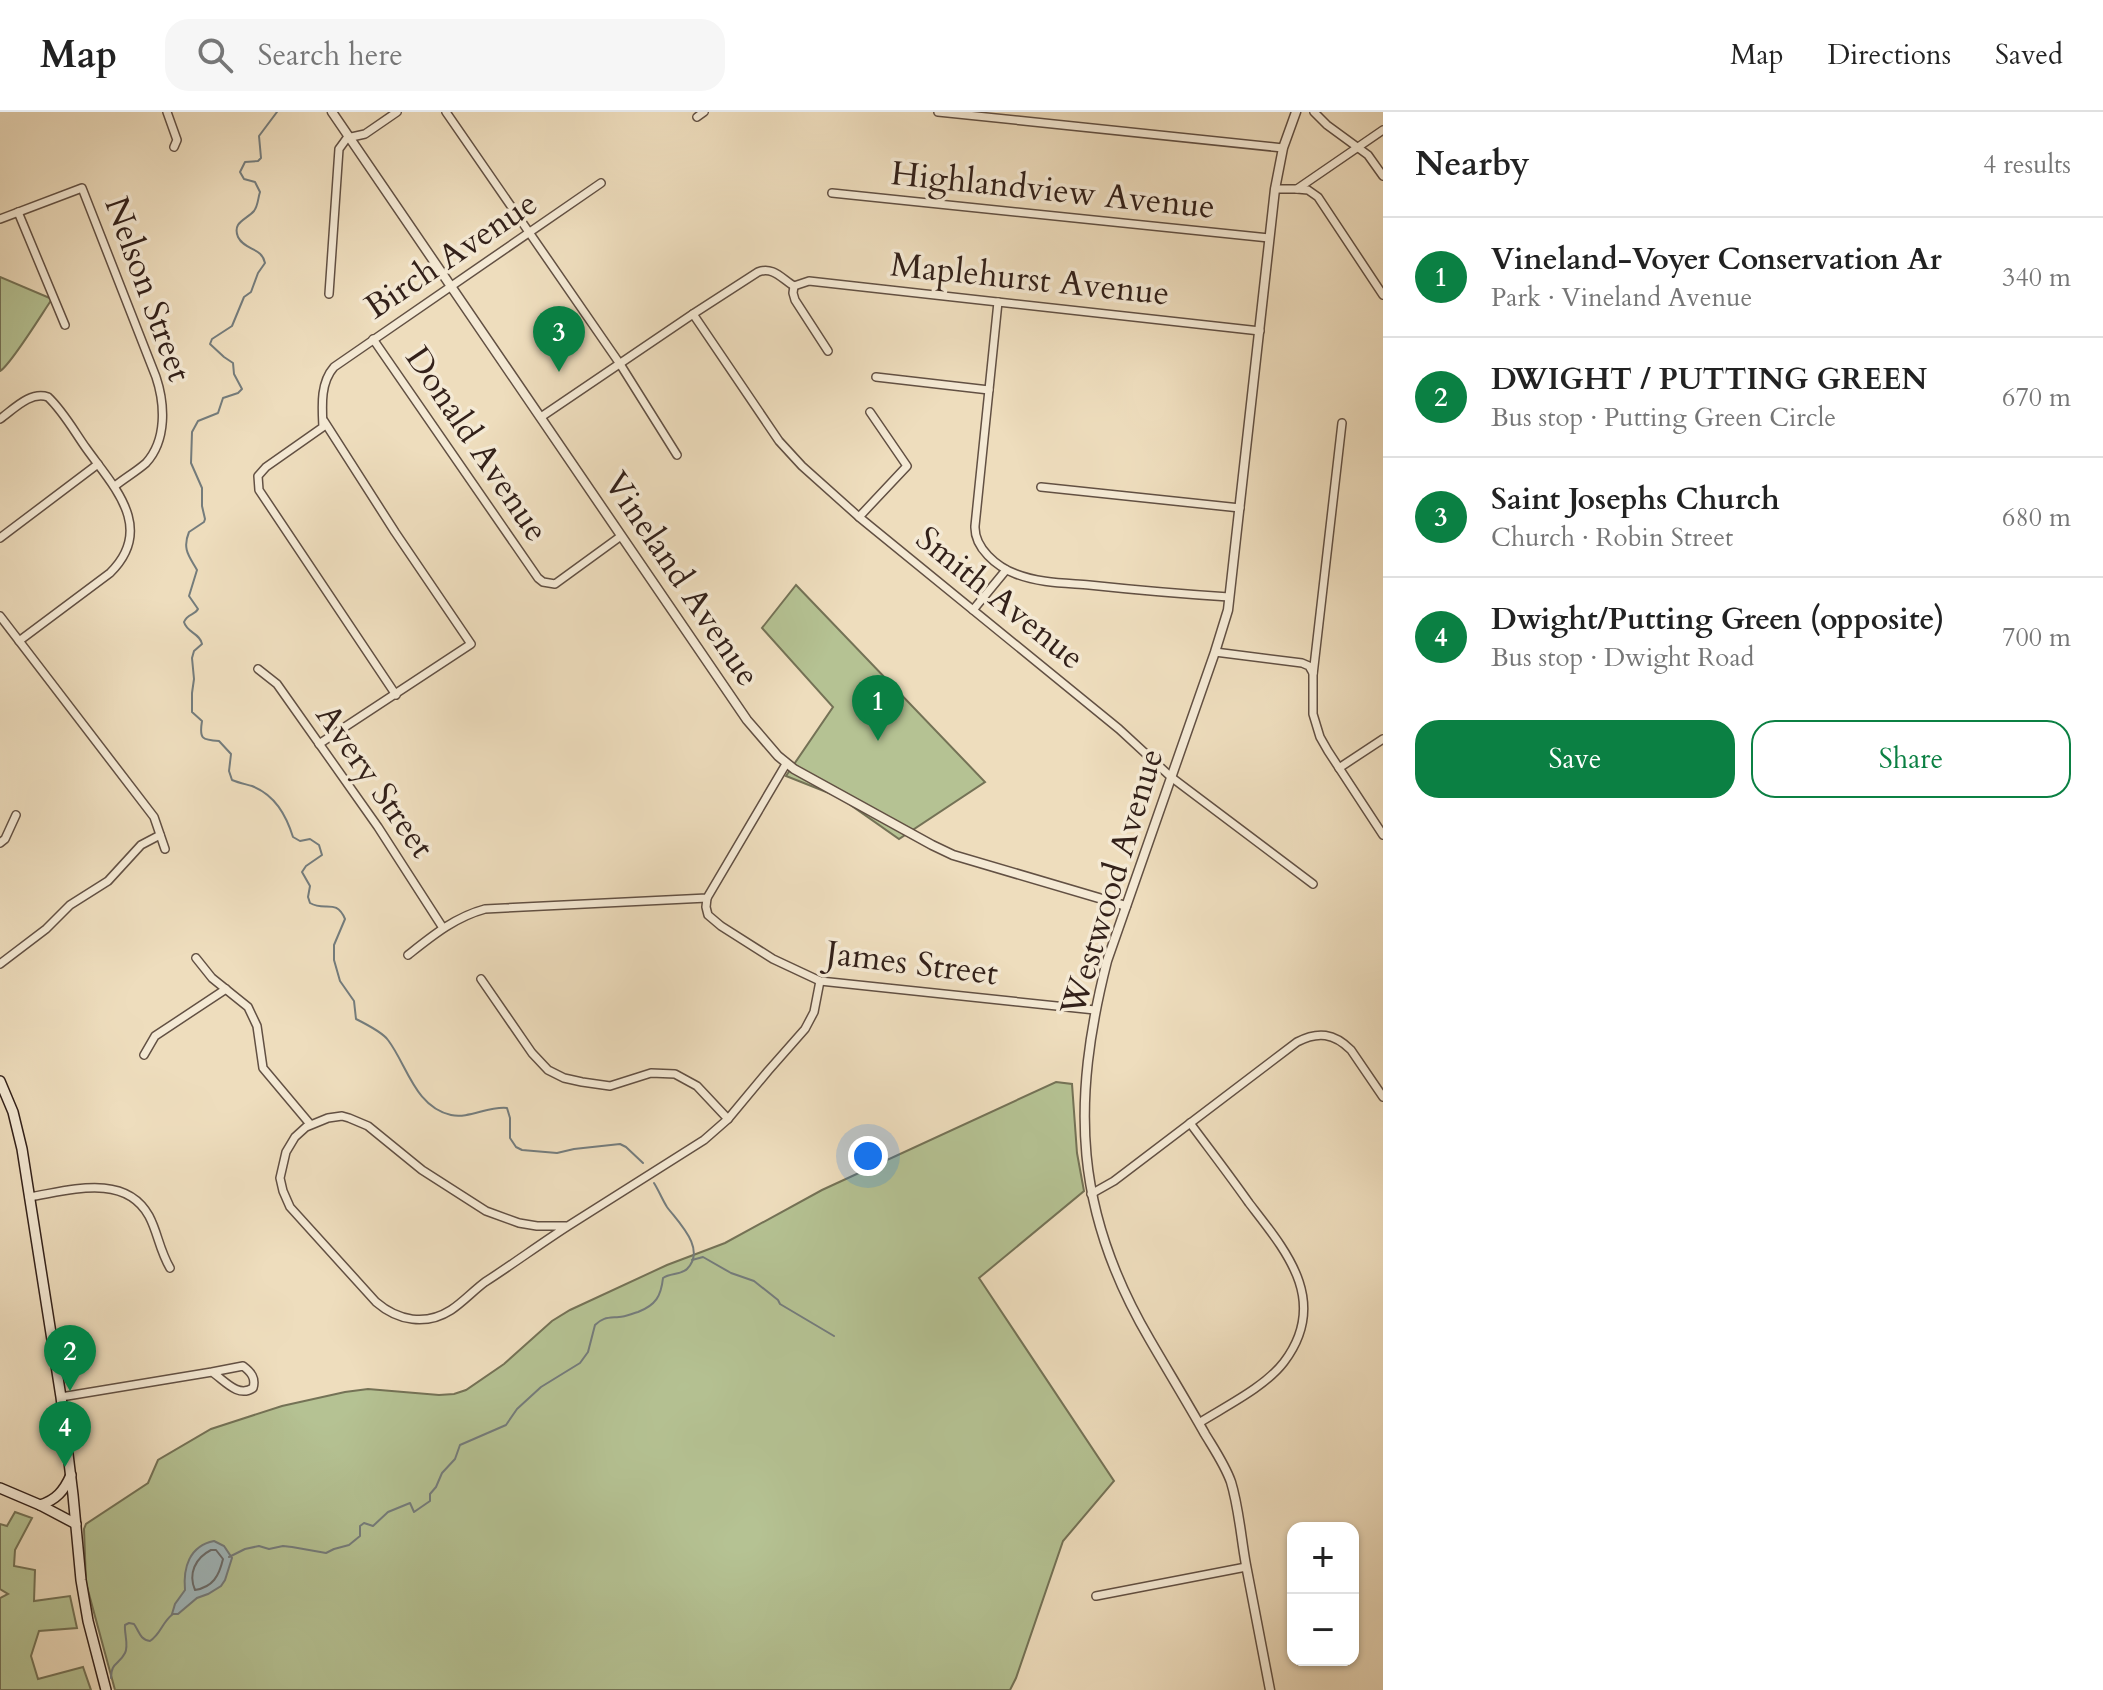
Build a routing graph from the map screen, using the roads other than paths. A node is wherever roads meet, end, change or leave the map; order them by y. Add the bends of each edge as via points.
1 (167, 112) edge
2 (332, 112) edge
3 (397, 112) edge
4 (446, 112) edge
5 (938, 112) edge
6 (1296, 112) edge
7 (1314, 112) edge
8 (1017, 116) edge
9 (1383, 130) edge
10 (351, 136) junction
11 (174, 147) dead end
12 (1283, 148) junction
13 (1358, 149) junction
14 (1383, 176) edge
15 (601, 183) dead end
16 (1275, 189) junction
17 (1297, 189) junction
18 (832, 193) dead end
19 (18, 212) junction
20 (0, 219) edge
21 (529, 233) junction
22 (1269, 238) junction
23 (451, 285) junction
24 (794, 286) junction
25 (329, 294) dead end
26 (1383, 295) edge
27 (998, 302) junction
28 (693, 314) junction
29 (65, 325) dead end
30 (1260, 331) junction
31 (373, 339) junction
32 (828, 351) dead end
33 (620, 364) junction
34 (876, 377) dead end
35 (989, 390) junction
36 (870, 412) dead end
37 (541, 417) junction
38 (0, 419) edge
39 (323, 419) junction
40 (1342, 423) dead end
41 (677, 455) dead end
42 (98, 464) junction
43 (115, 486) junction
44 (1041, 487) dead end
45 (1240, 508) junction
46 (859, 517) junction
47 (621, 536) junction
48 (0, 538) edge
49 (1006, 570) junction
50 (1229, 597) junction
51 (973, 610) junction
52 (0, 616) edge
53 (19, 641) junction
54 (1215, 652) junction
55 (258, 669) dead end
56 (1313, 675) junction
57 (396, 695) junction
58 (1383, 739) edge
59 (319, 744) junction
60 (786, 764) junction
61 (1339, 768) junction
62 (1171, 777) junction
63 (16, 815) dead end
64 (160, 835) junction
65 (1383, 835) edge
66 (0, 843) edge
67 (165, 849) dead end
68 (1313, 884) dead end
69 (707, 898) junction
70 (1126, 906) junction
71 (443, 928) junction
72 (408, 955) dead end
73 (196, 958) dead end
74 (0, 964) edge
75 (481, 979) dead end
76 (820, 981) junction
77 (226, 989) junction
78 (1095, 1010) junction
79 (144, 1055) dead end
80 (0, 1081) edge
81 (1383, 1097) edge
82 (728, 1119) junction
83 (1190, 1123) junction
84 (310, 1124) junction
85 (1091, 1194) junction
86 (29, 1197) junction
87 (568, 1226) junction
88 (170, 1268) dead end
89 (212, 1372) junction
90 (61, 1397) junction
91 (1199, 1423) junction
92 (71, 1475) junction
93 (0, 1488) edge
94 (40, 1505) junction
95 (76, 1524) junction
96 (1246, 1567) junction
97 (1096, 1596) dead end
98 (106, 1690) edge
99 (1270, 1690) edge

1 - 11 street via 177,140
2 - 10 street, Vineland Avenue
3 - 10 street via 365,134
4 - 21 street
5 - 8 street
6 - 12 street, Westwood Avenue
7 - 13 street
8 - 12 street
9 - 13 street
10 - 23 street, Vineland Avenue
10 - 25 street via 337,158
12 - 16 street, Westwood Avenue
13 - 14 street
13 - 17 street
15 - 21 street, Birch Avenue
16 - 17 street
16 - 22 street, Westwood Avenue
17 - 26 street via 1318,197
18 - 22 street, Highlandview Avenue
19 - 20 street
19 - 29 street
19 - 43 street, Nelson Street via 82,188 156,377 162,419 155,447 145,463
21 - 23 street, Birch Avenue
21 - 33 street
22 - 30 street, Westwood Avenue
23 - 31 street, Birch Avenue
23 - 37 street, Vineland Avenue
24 - 27 street, Maplehurst Avenue via 809,281
24 - 28 street via 765,270
24 - 32 street via 795,300
27 - 30 street, Maplehurst Avenue
27 - 35 street
28 - 33 street
28 - 46 street, Smith Avenue via 779,441
30 - 45 street, Westwood Avenue
31 - 39 street, Birch Avenue via 331,370
31 - 47 street, Donald Avenue via 543,582 560,581
33 - 37 street
33 - 41 street
34 - 35 street
35 - 49 street via 974,532 981,547
36 - 46 street via 907,466
37 - 47 street, Vineland Avenue
38 - 42 street via 27,399 45,396
39 - 57 street via 320,431 266,467 257,478 259,490
39 - 57 street via 471,644
40 - 56 street
42 - 43 street
42 - 48 street
43 - 53 street via 128,517 123,559
44 - 45 street
45 - 50 street, Westwood Avenue
46 - 51 street, Smith Avenue
47 - 60 street, Vineland Avenue via 747,720
49 - 50 street via 1045,581
49 - 51 street
50 - 54 street, Westwood Avenue
51 - 62 street, Smith Avenue
52 - 53 street
53 - 64 street via 154,817
54 - 56 street via 1302,663
54 - 62 street, Westwood Avenue
55 - 59 street, Avery Street via 277,684
56 - 61 street via 1317,728
57 - 59 street
58 - 61 street
59 - 71 street, Avery Street
60 - 69 street
60 - 70 street, Vineland Avenue via 953,855
61 - 65 street
62 - 68 street, Smith Avenue
62 - 70 street, Westwood Avenue
63 - 66 street
64 - 67 street
64 - 74 street via 141,845 108,881 70,905
69 - 71 street via 500,907 476,911
69 - 76 street, James Street via 708,915 721,926
70 - 78 street, Westwood Avenue
71 - 72 street
73 - 77 street
75 - 82 street via 543,1066 559,1076 610,1086 651,1073 675,1074 697,1086
76 - 78 street, James Street
76 - 82 street via 805,1029
77 - 79 street via 155,1036
77 - 84 street via 254,1018 265,1073
78 - 85 street, Westwood Avenue via 1084,1097
80 - 86 main road via 17,1127
81 - 83 street via 1345,1044 1318,1034 1297,1042
82 - 87 street via 704,1140
83 - 85 street
83 - 91 street via 1287,1252 1304,1308 1298,1339 1284,1363
84 - 87 street via 337,1116 361,1122 486,1211 519,1223
84 - 87 street via 286,1152 280,1178 285,1197 366,1292 395,1316 418,1320 447,1312
85 - 91 street, Westwood Avenue via 1117,1278
86 - 88 street via 100,1187 124,1192 148,1214
86 - 90 main road
89 - 89 street via 240,1392 253,1388 252,1374 243,1366
89 - 90 street
90 - 92 main road
91 - 96 street, Westwood Avenue via 1231,1482
92 - 94 main road via 57,1498
92 - 95 main road
93 - 94 main road
94 - 95 main road
95 - 98 main road via 86,1614
96 - 97 street
96 - 99 street, Westwood Avenue

